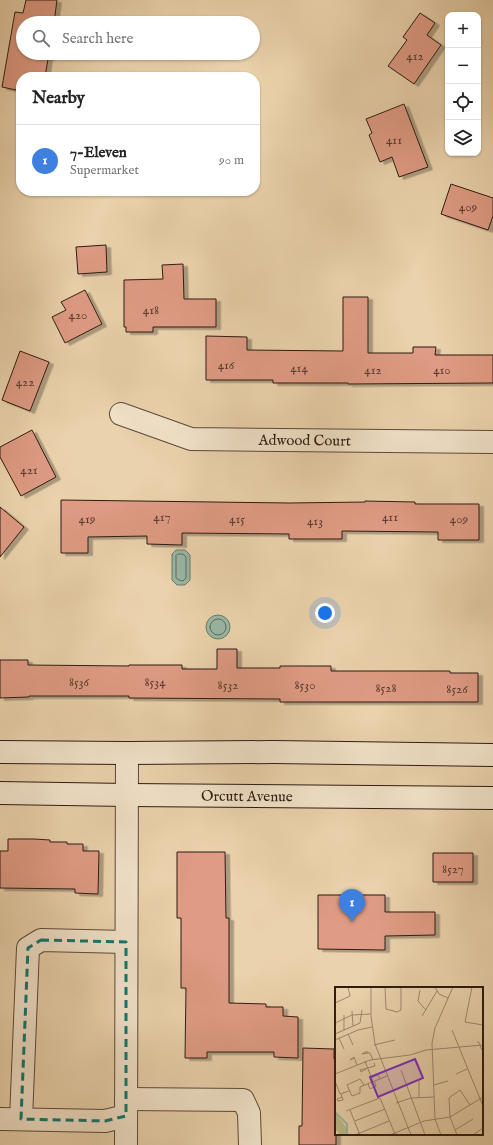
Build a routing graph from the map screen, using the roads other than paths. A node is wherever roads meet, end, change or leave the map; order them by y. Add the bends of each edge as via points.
1 (121, 414) dead end
2 (493, 442) edge
3 (0, 752) edge
4 (128, 753) junction
5 (493, 755) edge
6 (0, 793) edge
7 (127, 795) junction
8 (493, 798) edge
9 (126, 942) junction
10 (126, 1107) junction
11 (10, 1119) edge
12 (126, 1145) edge
13 (250, 1145) edge

1 - 2 street, Adwood Court via 191,439
3 - 4 street
4 - 5 street
4 - 7 street
6 - 7 street, Orcutt Avenue
7 - 8 street, Orcutt Avenue
7 - 9 street
9 - 10 street
9 - 11 street via 41,940 28,948
10 - 11 street via 105,1121
10 - 12 street
10 - 13 street via 243,1100 249,1113

